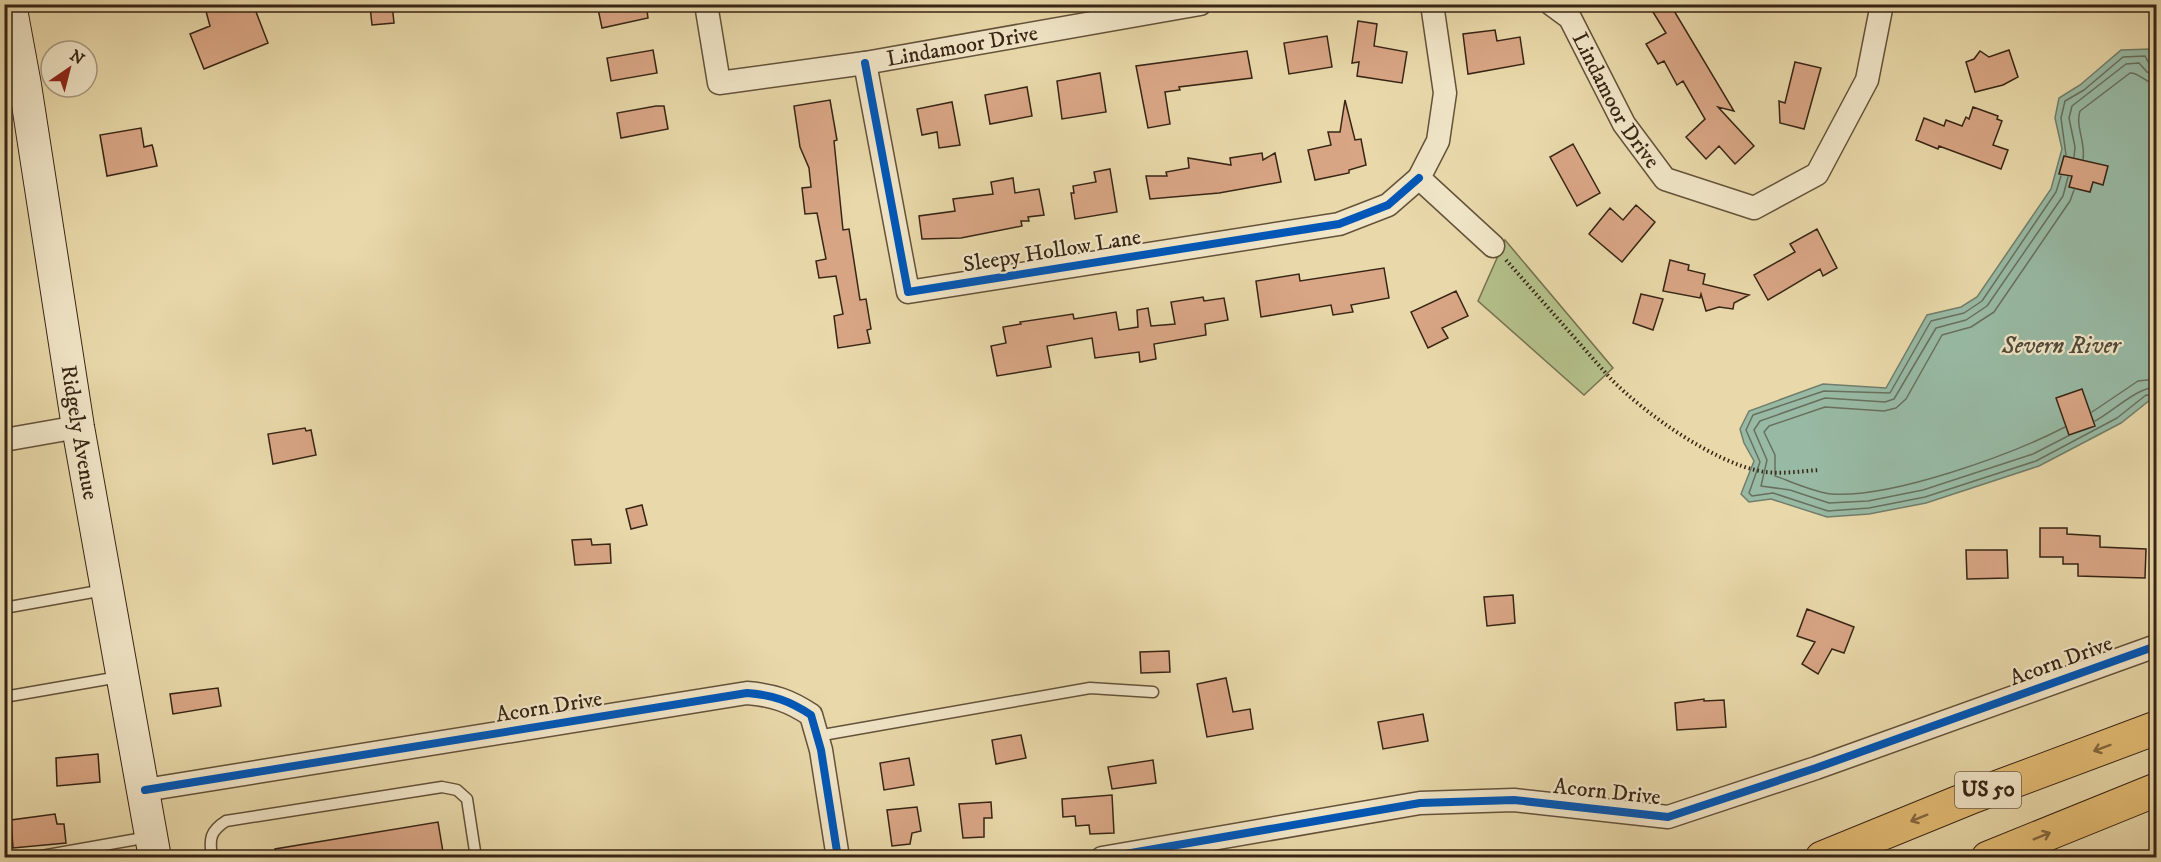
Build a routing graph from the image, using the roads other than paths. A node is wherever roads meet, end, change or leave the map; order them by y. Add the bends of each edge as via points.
1 (10, 4) edge
2 (706, 4) edge
3 (1200, 4) edge
4 (1432, 4) edge
5 (1551, 4) edge
6 (1882, 4) edge
7 (865, 63) junction
8 (1419, 178) junction
9 (1493, 246) road end
10 (78, 427) junction
11 (4, 440) edge
12 (108, 589) junction
13 (4, 608) edge
14 (2157, 645) edge
15 (124, 676) junction
16 (1154, 692) dead end
17 (4, 697) edge
18 (2157, 728) edge
19 (817, 736) junction
20 (145, 790) junction
21 (2157, 790) edge
22 (154, 847) edge
23 (36, 857) edge
24 (212, 858) edge
25 (476, 858) edge
26 (838, 858) edge
27 (1102, 858) edge
28 (1822, 858) edge
29 (1988, 858) edge

1 - 10 main road, Ridgely Avenue
2 - 7 street, Lindamoor Drive via 719,83
3 - 7 street, Lindamoor Drive
4 - 8 street via 1445,93 1438,141
5 - 6 street, Lindamoor Drive via 1570,18 1624,124 1665,179 1754,208 1817,174 1867,80
7 - 8 street, Sleepy Hollow Lane via 909,292 1339,224 1388,205
8 - 9 street
10 - 11 street
10 - 12 main road, Ridgely Avenue
12 - 13 lane
12 - 15 main road, Ridgely Avenue
14 - 27 street, Acorn Drive via 1668,817 1514,800 1420,803
15 - 17 lane
15 - 20 main road, Ridgely Avenue
16 - 19 lane via 1090,688
18 -> 28 highway, US 50
19 - 20 street, Acorn Drive via 811,715 791,702 769,694 747,693
19 - 26 street, Acorn Drive
20 - 22 main road, Ridgely Avenue
29 -> 21 highway, US 50
22 - 23 lane
24 - 25 lane via 210,841 214,829 226,821 442,787 457,790 467,799

